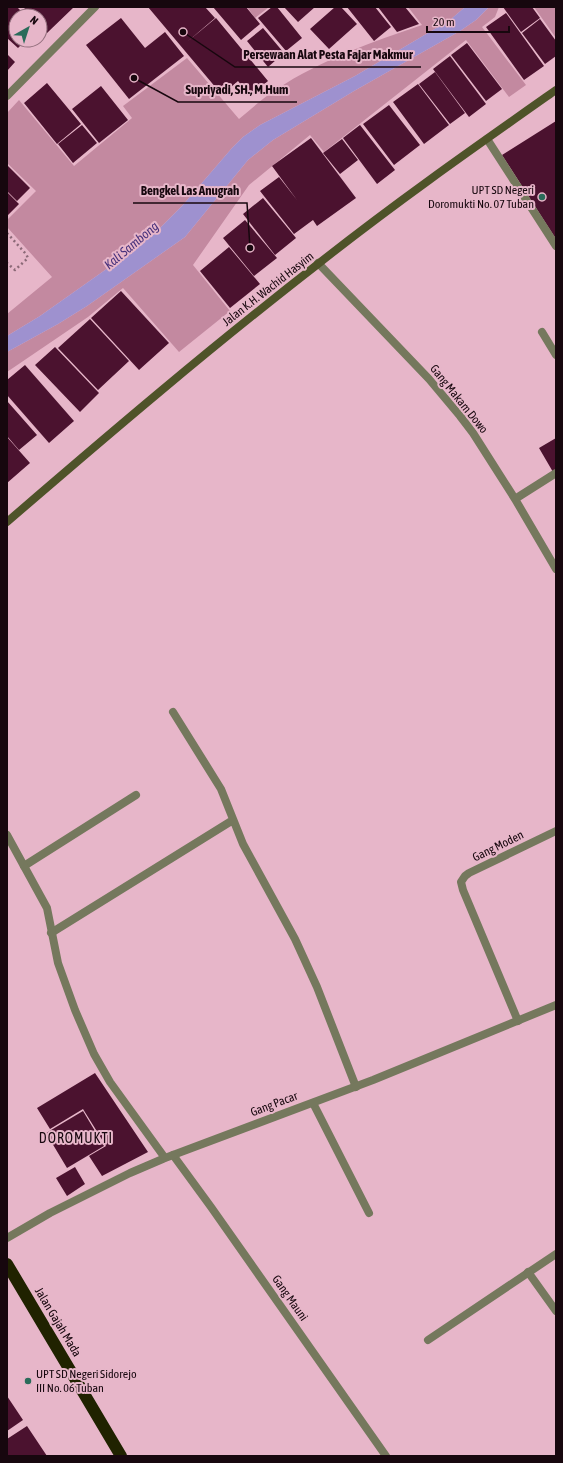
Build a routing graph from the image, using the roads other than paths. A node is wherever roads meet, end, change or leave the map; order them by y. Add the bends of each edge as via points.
1 (95, 7) edge
2 (556, 90) edge
3 (7, 96) edge
4 (487, 139) junction
5 (556, 246) edge
6 (318, 263) junction
7 (542, 332) dead end
8 (556, 355) edge
9 (556, 473) edge
10 (515, 499) junction
11 (7, 522) edge
12 (556, 569) edge
13 (173, 712) dead end
14 (136, 795) dead end
15 (233, 820) junction
16 (556, 831) edge
17 (7, 835) edge
18 (24, 866) junction
19 (51, 933) junction
20 (556, 1005) edge
21 (518, 1021) junction
22 (356, 1087) junction
23 (313, 1103) junction
24 (169, 1157) junction
25 (369, 1213) dead end
26 (7, 1238) edge
27 (556, 1254) edge
28 (7, 1264) edge
29 (528, 1272) junction
30 (556, 1311) edge
31 (428, 1340) dead end
32 (121, 1456) edge
33 (386, 1456) edge

1 - 3 street
2 - 4 street, Jalan K.H. Wachid Hasyim
4 - 5 street
4 - 6 street, Jalan K.H. Wachid Hasyim
6 - 10 street, Gang Makam Dowo via 448,401 473,433
6 - 11 street, Jalan K.H. Wachid Hasyim via 190,366
7 - 8 street
9 - 10 street
10 - 12 street, Gang Makam Dowo
13 - 15 street via 221,789
14 - 18 street
15 - 19 street
15 - 22 street via 243,844 307,964
16 - 21 street, Gang Moden via 465,876 461,882
17 - 18 street, Gang Mauni
18 - 19 street, Gang Mauni via 47,908
19 - 24 street, Gang Mauni via 65,984 94,1054 110,1082
20 - 21 street, Gang Pacar
21 - 22 street, Gang Pacar
22 - 23 street, Gang Pacar
23 - 24 street, Gang Pacar
23 - 25 street
24 - 26 street, Gang Pacar via 104,1185
24 - 33 street, Gang Mauni via 211,1207
27 - 29 street
28 - 32 highway, Jalan Gajah Mada
29 - 30 street
29 - 31 street

